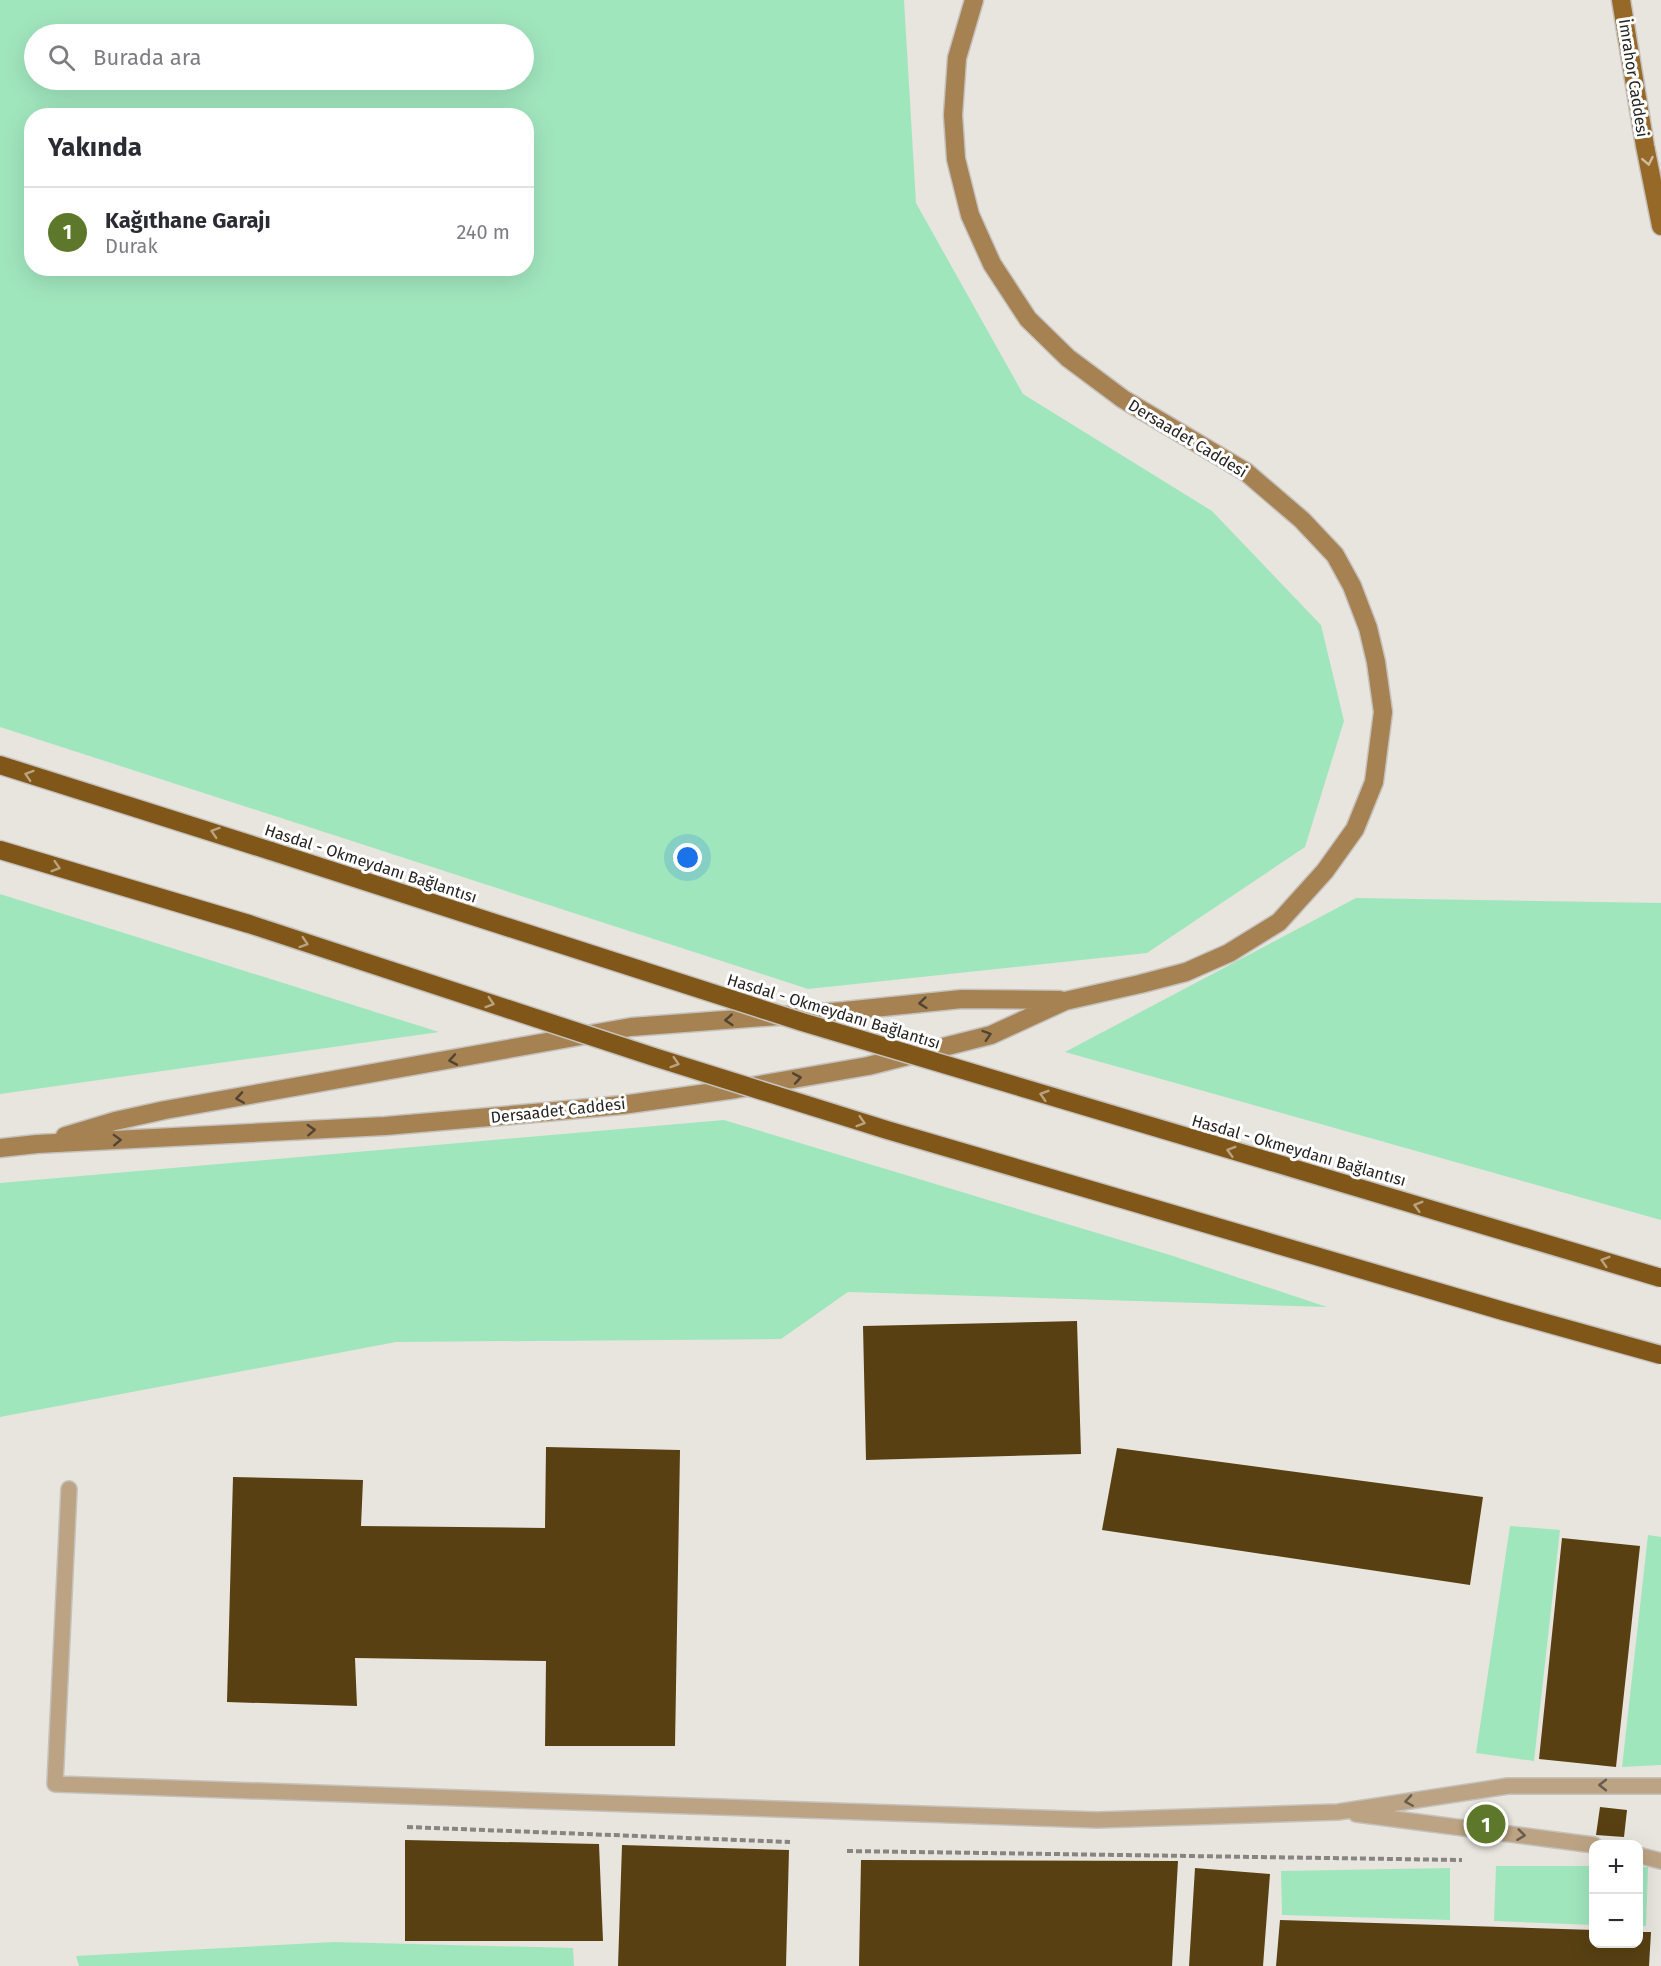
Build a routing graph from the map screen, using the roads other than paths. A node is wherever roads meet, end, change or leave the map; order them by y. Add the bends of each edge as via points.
1 (974, 0) edge
2 (1621, 0) edge
3 (1661, 226) edge
4 (0, 765) edge
5 (0, 850) edge
6 (1065, 1000) junction
7 (37, 1144) junction
8 (0, 1148) edge
9 (1661, 1278) edge
10 (1661, 1355) edge
11 (69, 1489) dead end
12 (1661, 1786) edge
13 (1338, 1812) junction
14 (1589, 1844) edge
15 (1643, 1856) edge
16 (1661, 1861) edge

1 - 6 main road, Dersaadet Caddesi via 957,57 955,148 970,215 992,264 1028,319 1068,358 1123,399 1246,472 1302,520 1335,555 1368,628 1383,712 1374,782 1355,829 1325,871 1279,922 1229,953 1186,972
2 -> 3 main road, İmrahor Caddesi
9 -> 4 highway, Hasdal - Okmeydanı Bağlantısı, bridge via 814,1026
5 -> 10 highway, bridge via 249,924 887,1130
6 -> 7 main road, Dersaadet Caddesi via 962,999 631,1028 165,1110
7 -> 6 main road, Dersaadet Caddesi via 385,1126 736,1089 868,1066 991,1035
7 - 8 main road, Dersaadet Caddesi
11 - 13 lane via 55,1784 1098,1820
12 -> 13 lane via 1508,1786
13 -> 14 lane
15 - 16 lane

